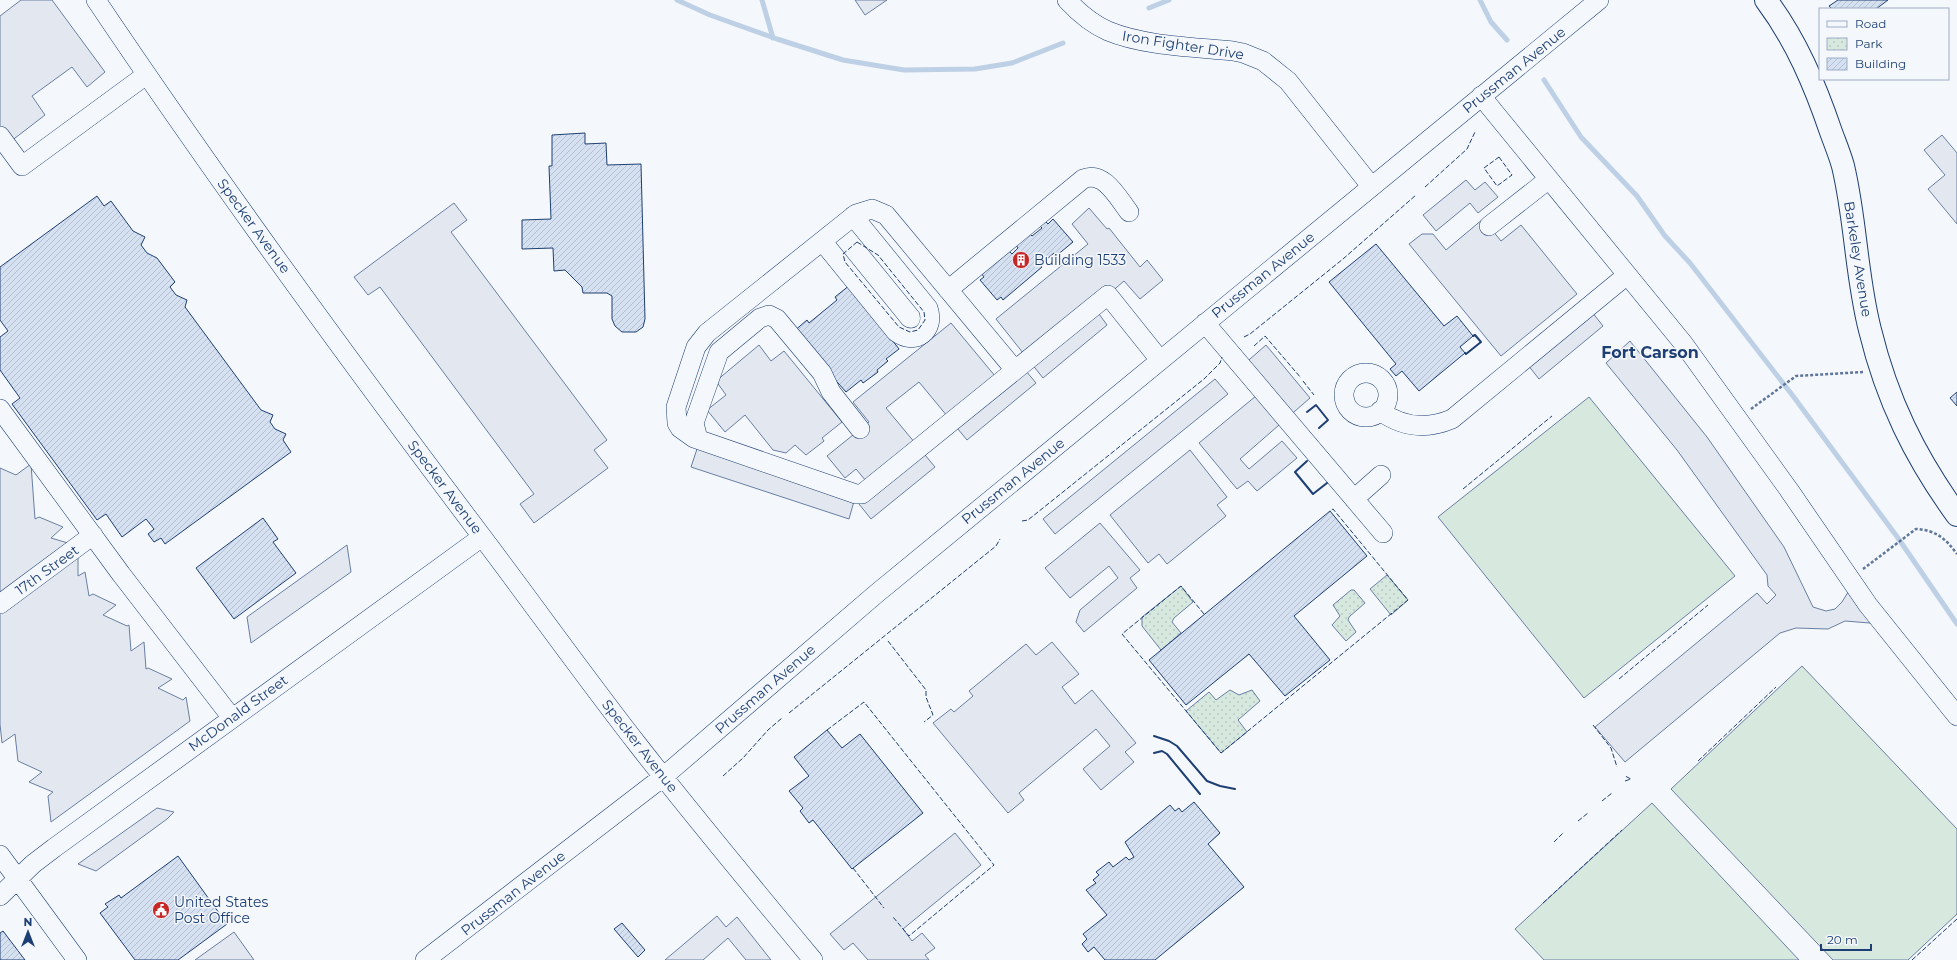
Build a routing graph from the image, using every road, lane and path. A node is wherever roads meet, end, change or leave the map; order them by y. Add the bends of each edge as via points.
1 (96, 0) edge
2 (1067, 0) edge
3 (1599, 0) edge
4 (1766, 0) edge
5 (146, 75) junction
6 (1481, 96) junction
7 (0, 136) edge
8 (1549, 179) junction
9 (1371, 186) junction
10 (1129, 212) dead end
11 (853, 216) junction
12 (1489, 226) dead end
13 (822, 241) junction
14 (1627, 275) junction
15 (948, 290) junction
16 (1205, 323) junction
17 (1160, 360) junction
18 (1015, 370) junction
19 (1882, 371) junction
20 (0, 408) edge
21 (1380, 411) dead end
22 (1738, 419) junction
23 (860, 429) dead end
24 (698, 439) junction
25 (1381, 475) dead end
26 (1354, 499) junction
27 (1957, 514) edge
28 (1384, 534) dead end
29 (93, 536) junction
30 (482, 537) junction
31 (1957, 554) edge
32 (1850, 579) junction
33 (0, 604) edge
34 (1957, 716) edge
35 (232, 718) junction
36 (663, 777) junction
37 (0, 855) edge
38 (18, 880) junction
39 (0, 896) edge
40 (77, 960) edge
41 (425, 960) edge
42 (813, 960) edge

1 - 5 street, Specker Avenue
2 - 9 street, Iron Fighter Drive via 1097,26 1122,36 1232,51 1263,61 1279,72 1296,90
3 - 6 street, Prussman Avenue
4 - 19 main road, Barkeley Avenue via 1798,49 1823,106 1843,166 1869,329
5 - 7 street via 22,166
5 - 30 street, Specker Avenue via 322,321
6 - 8 street
6 - 9 street, Prussman Avenue
8 - 12 street
8 - 14 street
9 - 16 street, Prussman Avenue
10 - 15 street via 1106,184 1097,178 1087,177
11 - 13 street
11 - 13 street via 928,308 929,324 921,335 911,339 896,332
11 - 15 street via 872,209 886,216
13 - 24 street via 707,333 698,344 678,400 676,414 680,428
14 - 21 street via 1452,419 1432,426 1412,426
14 - 22 street via 1683,343
15 - 18 street
16 - 17 street, Prussman Avenue
16 - 26 street
17 - 18 street via 1108,295
17 - 36 street, Prussman Avenue via 876,594
18 - 24 street via 862,494
19 - 22 path via 1796,376
19 - 27 main road, Barkeley Avenue via 1904,430 1938,489
20 - 29 street
22 - 32 street
23 - 24 street via 830,392 822,373 776,319 769,315 760,318 719,352 694,422
25 - 26 street
26 - 28 street
29 - 33 street, 17th Street
29 - 35 street
30 - 35 street, McDonald Street
30 - 36 street, Specker Avenue
31 - 32 path via 1946,540 1925,530 1916,529
32 - 34 street
35 - 38 street, McDonald Street via 33,864
36 - 41 street, Prussman Avenue
36 - 42 street, Specker Avenue
37 - 38 street
38 - 39 street, McDonald Street
38 - 40 street

